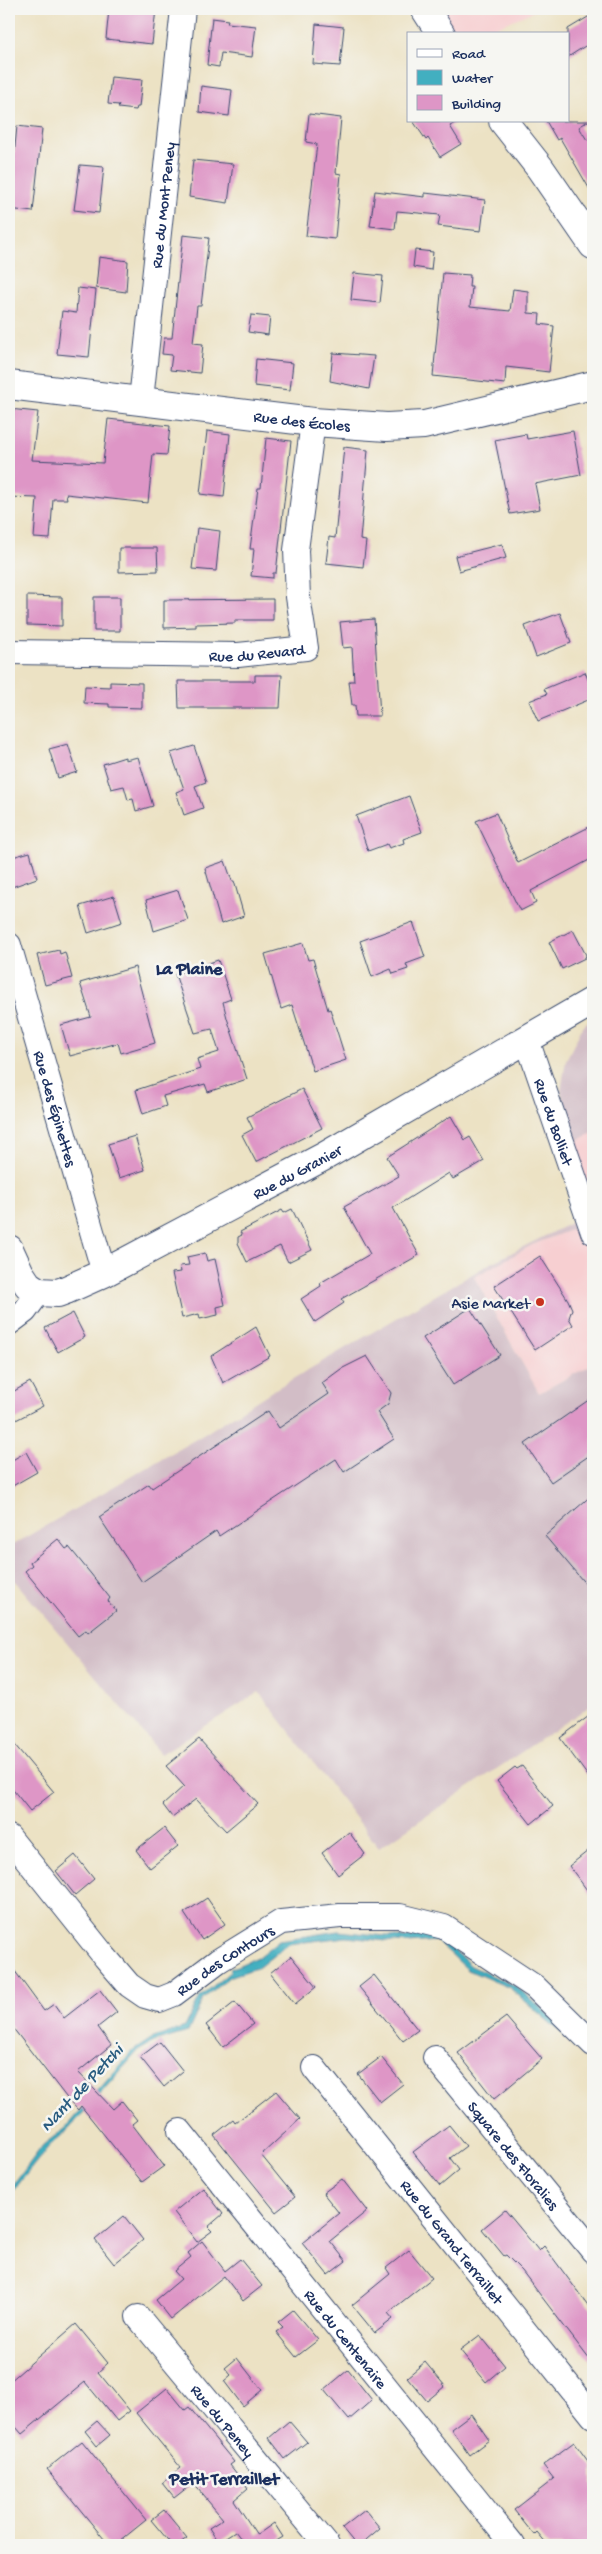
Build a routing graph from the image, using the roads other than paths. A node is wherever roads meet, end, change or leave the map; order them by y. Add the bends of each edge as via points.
1 (183, 9) edge
2 (425, 9) edge
3 (441, 32) edge
4 (504, 122) edge
5 (593, 245) edge
6 (9, 385) edge
7 (593, 385) edge
8 (141, 400) junction
9 (313, 422) junction
10 (9, 652) edge
11 (9, 945) edge
12 (593, 1001) edge
13 (527, 1040) junction
14 (593, 1232) edge
15 (9, 1249) edge
16 (104, 1273) junction
17 (39, 1292) junction
18 (9, 1323) edge
19 (9, 1836) edge
20 (593, 2044) edge
21 (435, 2058) dead end
22 (314, 2068) dead end
23 (180, 2131) dead end
24 (593, 2251) edge
25 (138, 2317) dead end
26 (593, 2416) edge
27 (327, 2545) edge
28 (513, 2545) edge

1 - 8 street, Rue du Mont Peney
2 - 3 street
4 - 5 street
6 - 8 street, Rue des Écoles
7 - 9 street, Rue des Écoles via 424,425 387,428
8 - 9 street, Rue des Écoles
9 - 10 street, Rue du Revard via 296,550 298,597 306,648 238,655
11 - 16 street, Rue des Épinettes
12 - 13 street, Rue du Granier
13 - 14 street, Rue du Bolliet
13 - 16 street, Rue du Granier via 325,1156
15 - 17 street via 28,1285
16 - 17 street, Rue du Granier via 58,1293
17 - 18 street via 25,1311
19 - 20 street, Rue des Contours via 104,1957 129,1985 145,1996 159,2000 174,1994 218,1961 281,1922 340,1916 400,1916 444,1926 535,1987
21 - 24 street, Square des Floralies
22 - 26 street, Rue du Grand Terraillet
23 - 28 street, Rue du Centenaire
25 - 27 street, Rue du Peney

